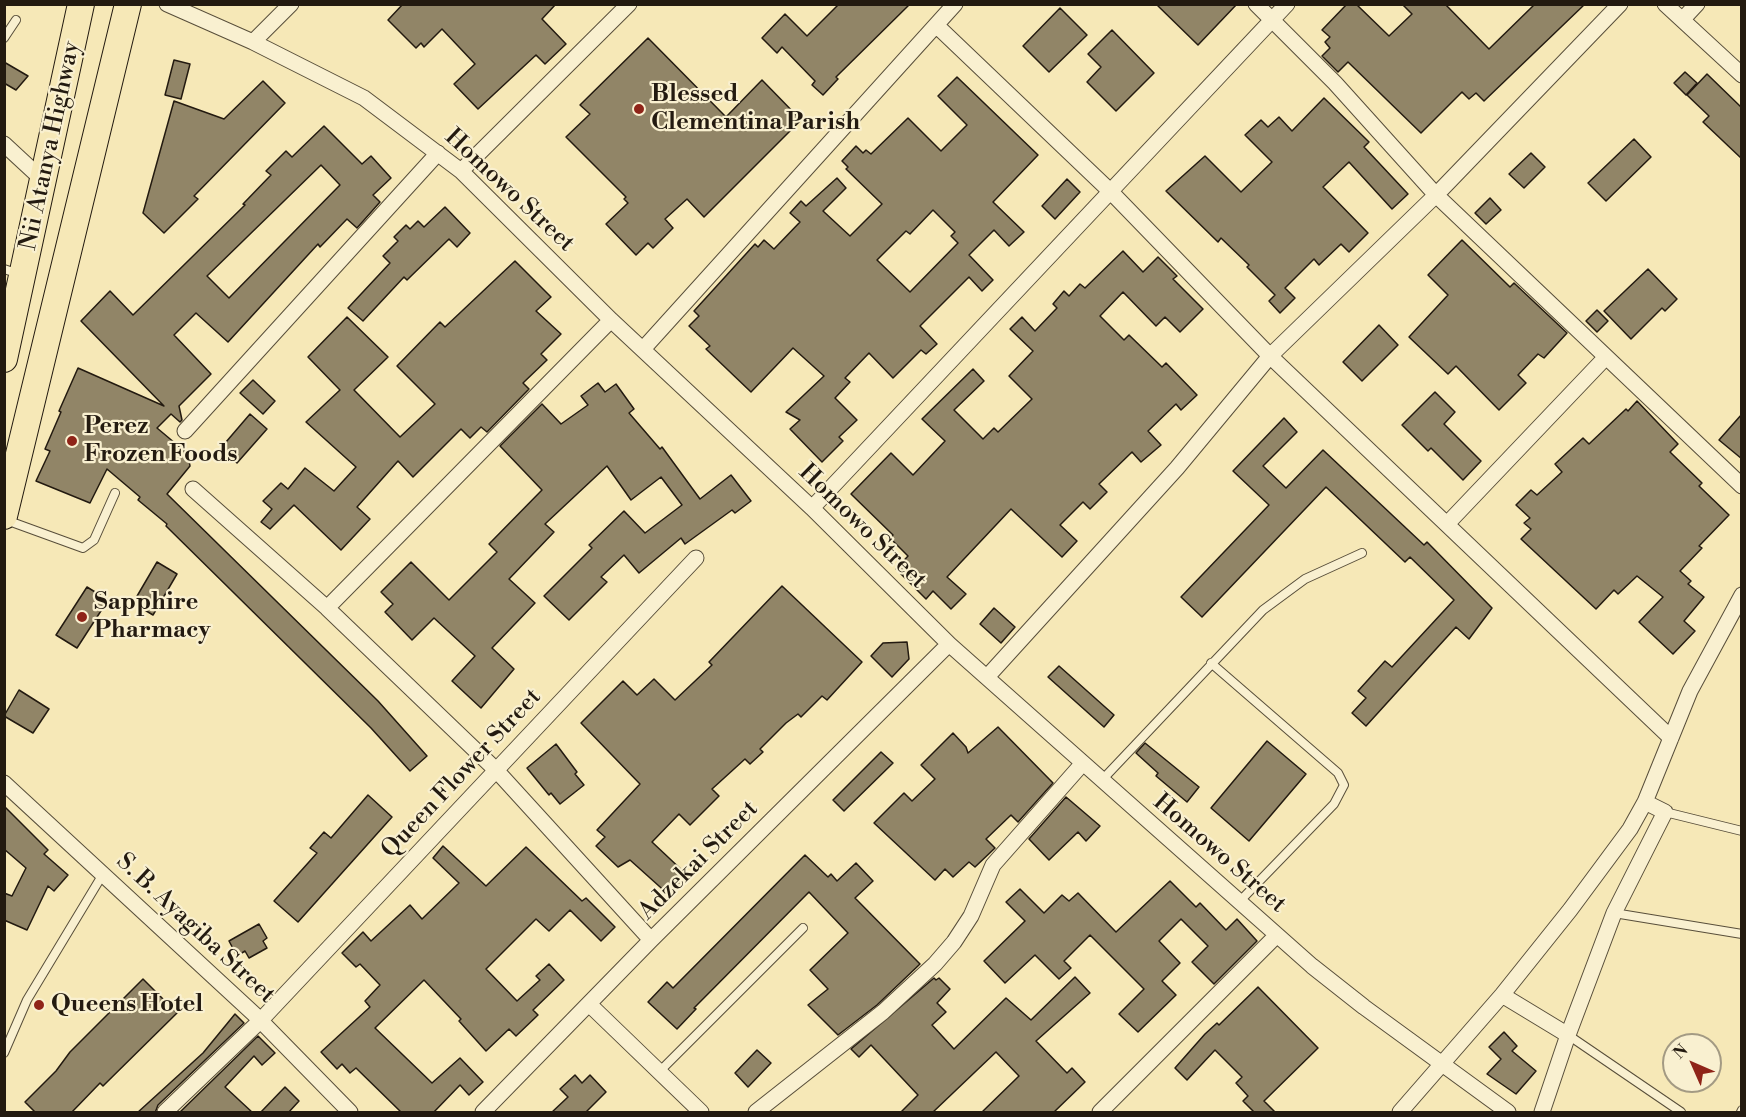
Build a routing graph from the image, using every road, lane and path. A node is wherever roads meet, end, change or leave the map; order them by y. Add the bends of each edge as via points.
1 (81, 4) edge
2 (128, 4) edge
3 (168, 4) edge
4 (291, 4) edge
5 (955, 4) edge
6 (1256, 4) edge
7 (1287, 4) edge
8 (1620, 4) edge
9 (1665, 4) edge
10 (1697, 4) edge
11 (625, 6) edge
12 (1683, 19) junction
13 (16, 20) dead end
14 (1272, 20) junction
15 (936, 25) junction
16 (4, 38) edge
17 (253, 42) junction
18 (1742, 75) edge
19 (4, 144) edge
20 (438, 153) junction
21 (461, 171) junction
22 (45, 182) junction
23 (1111, 192) junction
24 (1436, 195) junction
25 (14, 272) edge
26 (611, 320) junction
27 (644, 348) junction
28 (1270, 356) junction
29 (1606, 357) junction
30 (4, 358) edge
31 (184, 431) dead end
32 (1742, 486) edge
33 (193, 489) dead end
34 (115, 493) dead end
35 (812, 508) junction
36 (4, 517) edge
37 (1447, 524) junction
38 (1362, 553) dead end
39 (696, 558) dead end
40 (1742, 595) edge
41 (327, 608) junction
42 (949, 644) junction
43 (1211, 663) junction
44 (987, 677) junction
45 (1671, 738) junction
46 (1083, 763) junction
47 (496, 770) junction
48 (1102, 780) junction
49 (4, 783) edge
50 (1645, 802) junction
51 (1665, 812) junction
52 (1742, 831) edge
53 (103, 873) junction
54 (1239, 902) junction
55 (1614, 913) junction
56 (803, 928) dead end
57 (1742, 934) edge
58 (1277, 935) junction
59 (651, 940) junction
60 (1502, 994) junction
61 (590, 1005) junction
62 (260, 1021) junction
63 (1568, 1035) junction
64 (4, 1053) edge
65 (1443, 1064) junction
66 (659, 1072) junction
67 (165, 1113) edge
68 (350, 1113) edge
69 (483, 1113) edge
70 (701, 1113) edge
71 (756, 1113) edge
72 (1100, 1113) edge
73 (1400, 1113) edge
74 (1508, 1113) edge
75 (1542, 1113) edge
76 (1681, 1113) edge

1 - 22 main road, Nii Atanya Highway
2 - 36 main road
3 - 17 street, Homowo Street
4 - 17 street
5 - 15 street
6 - 14 street
7 - 14 street
8 - 24 street
9 - 12 street
10 - 12 street
11 - 21 street
12 - 18 street
13 - 16 lane
14 - 23 street
14 - 24 street
15 - 23 street
15 - 27 street
17 - 20 street, Homowo Street via 364,98
19 - 22 street
20 - 21 street, Homowo Street
20 - 31 street
21 - 26 street, Homowo Street
22 - 25 main road, Nii Atanya Highway
23 - 28 street
23 - 35 street
24 - 28 street
24 - 29 street
25 - 30 main road, Nii Atanya Highway
26 - 27 street, Homowo Street
26 - 41 street
27 - 35 street, Homowo Street
28 - 37 street
28 - 44 street via 1177,468
29 - 32 street
29 - 37 street
33 - 41 street
34 - 36 lane via 93,540 83,548
35 - 42 street, Homowo Street
37 - 45 street
38 - 43 lane via 1305,579 1263,610
39 - 47 street, Queen Flower Street
40 - 45 street via 1690,691
41 - 47 street
42 - 44 street, Homowo Street
42 - 59 street, Adzekai Street
43 - 48 lane
43 - 54 lane via 1338,773 1344,785 1334,804
44 - 46 street, Homowo Street
45 - 50 street
46 - 48 street, Homowo Street
46 - 71 street via 993,866 971,916 934,964 883,1012
47 - 59 street
47 - 62 street, Queen Flower Street
48 - 54 street, Homowo Street
49 - 53 street, S. B. Ayagiba Street
50 - 51 street
50 - 60 street via 1607,862
51 - 52 lane
51 - 55 street
53 - 62 street, S. B. Ayagiba Street
53 - 64 lane via 27,1000
54 - 58 street, Homowo Street
55 - 57 lane
55 - 63 street
56 - 66 lane
58 - 65 street, Homowo Street via 1364,1007
58 - 72 street
59 - 61 street, Adzekai Street
60 - 63 street
60 - 65 street
61 - 66 street
61 - 69 street, Adzekai Street
62 - 67 street, Queen Flower Street
62 - 68 street, S. B. Ayagiba Street
63 - 75 street
63 - 76 lane
65 - 73 street
65 - 74 street, Homowo Street
66 - 70 street

